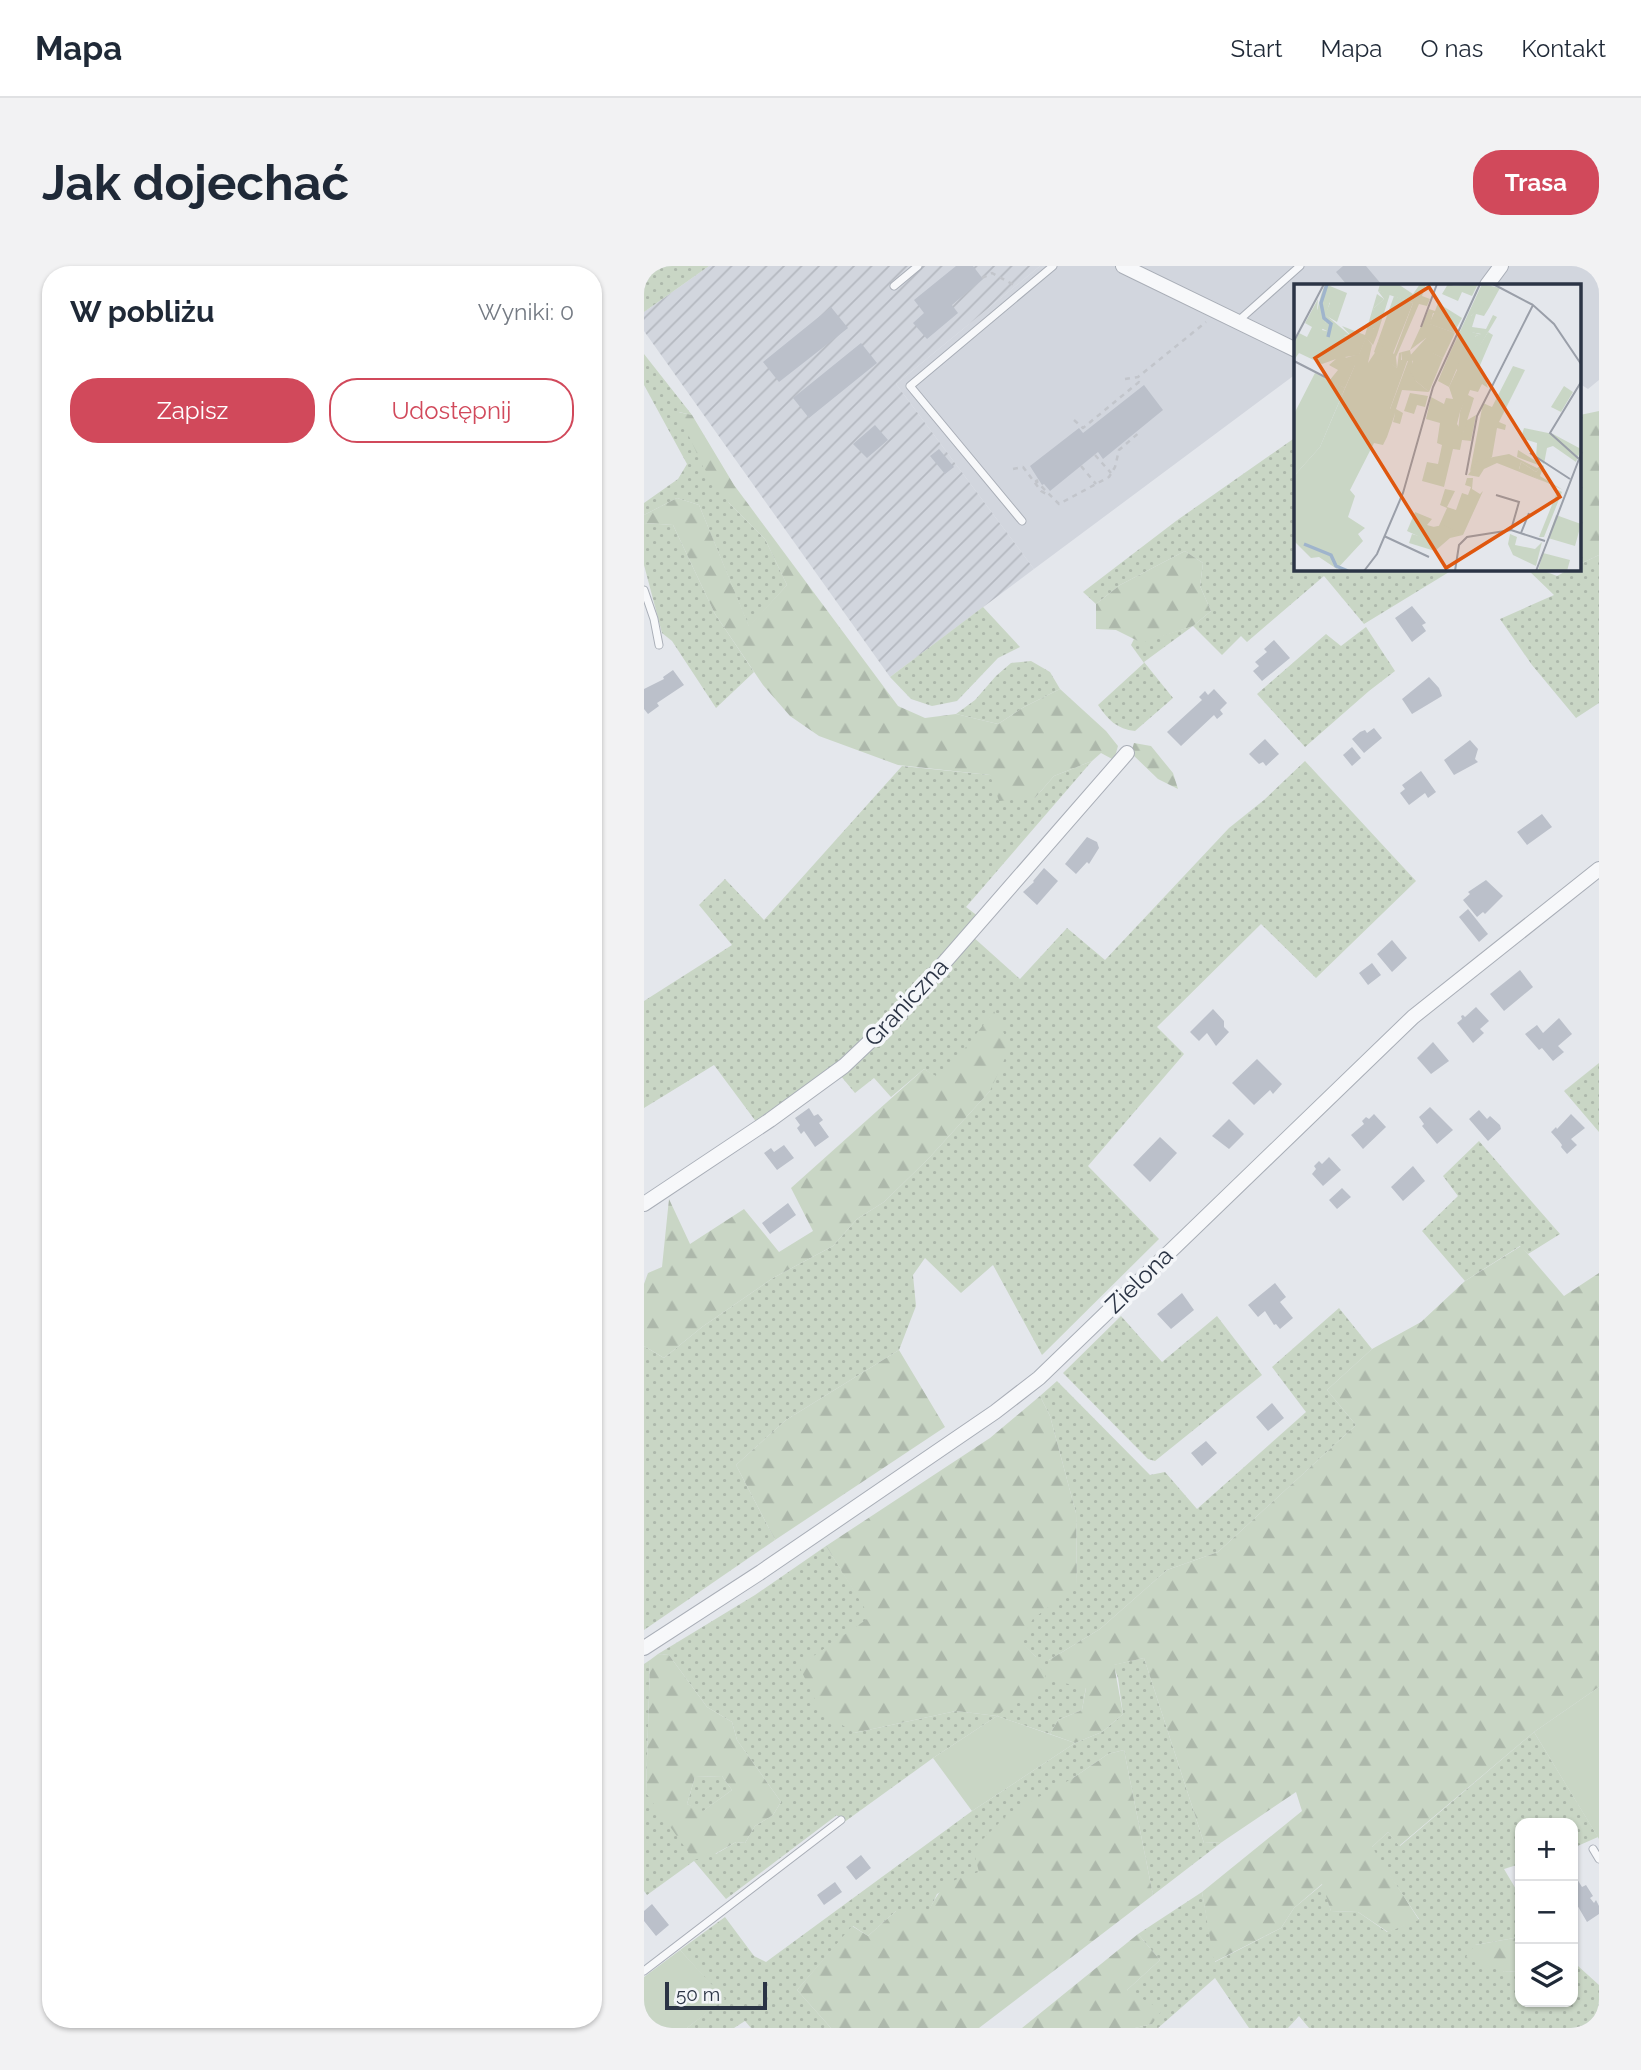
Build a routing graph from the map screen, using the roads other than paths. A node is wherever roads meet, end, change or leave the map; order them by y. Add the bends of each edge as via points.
1 (918, 266) edge
2 (1054, 266) edge
3 (1123, 266) edge
4 (1300, 266) edge
5 (1501, 266) edge
6 (1488, 284) edge
7 (894, 286) dead end
8 (1237, 322) junction
9 (1294, 349) edge
10 (1022, 521) dead end
11 (644, 590) edge
12 (659, 645) dead end
13 (1127, 753) dead end
14 (1599, 869) edge
15 (644, 1204) edge
16 (644, 1648) edge
17 (841, 1820) dead end
18 (1593, 1849) dead end
19 (1599, 1859) edge
20 (644, 1971) edge

1 - 7 lane
2 - 10 lane via 910,386
3 - 8 street
4 - 8 lane
5 - 6 street
8 - 9 street
11 - 12 lane
13 - 15 street, Graniczna via 902,1012 844,1066
14 - 16 street, Zielona via 1413,1017 1039,1378
17 - 20 lane
18 - 19 lane

